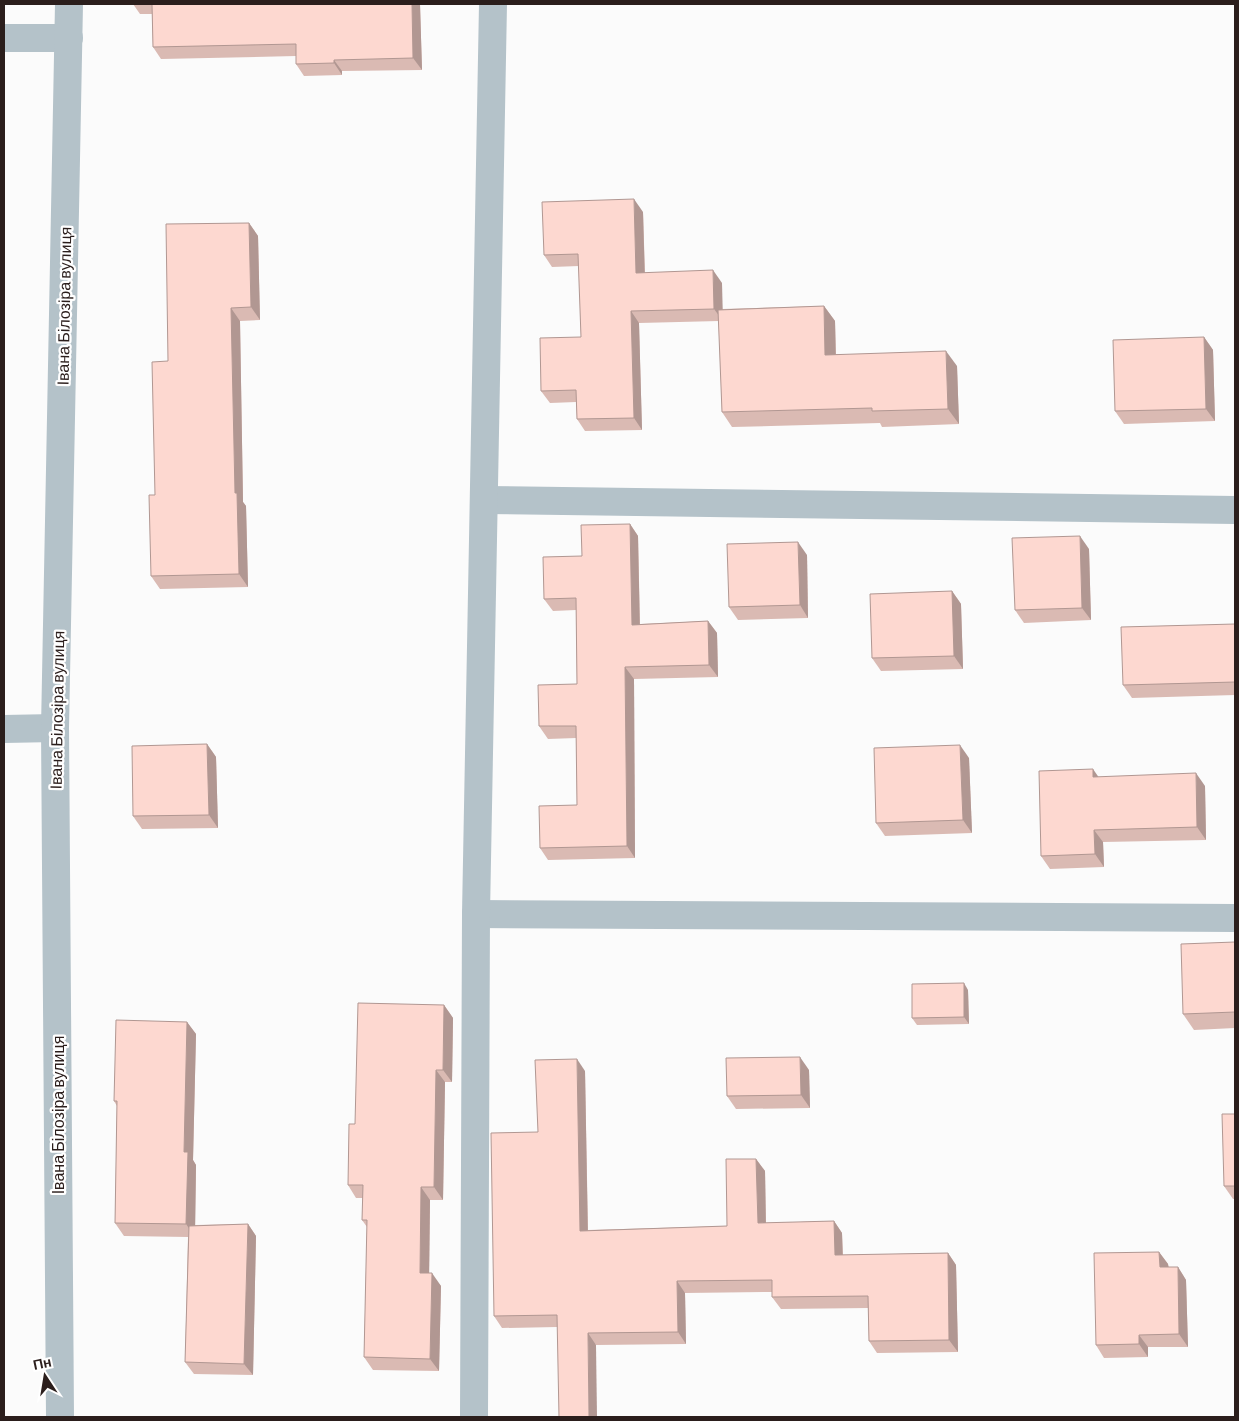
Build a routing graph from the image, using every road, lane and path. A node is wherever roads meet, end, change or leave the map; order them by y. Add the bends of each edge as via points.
1 (69, 4) edge
2 (492, 4) edge
3 (4, 38) edge
4 (69, 38) junction
5 (484, 500) junction
6 (1235, 510) edge
7 (55, 728) junction
8 (4, 729) edge
9 (476, 914) junction
10 (1235, 918) edge
11 (60, 1417) edge
12 (474, 1417) edge

1 - 4 street, Івана Білозіра вулиця
2 - 5 street
3 - 4 street
4 - 7 street, Івана Білозіра вулиця
5 - 6 street
5 - 9 street
7 - 8 street
7 - 11 street, Івана Білозіра вулиця
9 - 10 street
9 - 12 street

